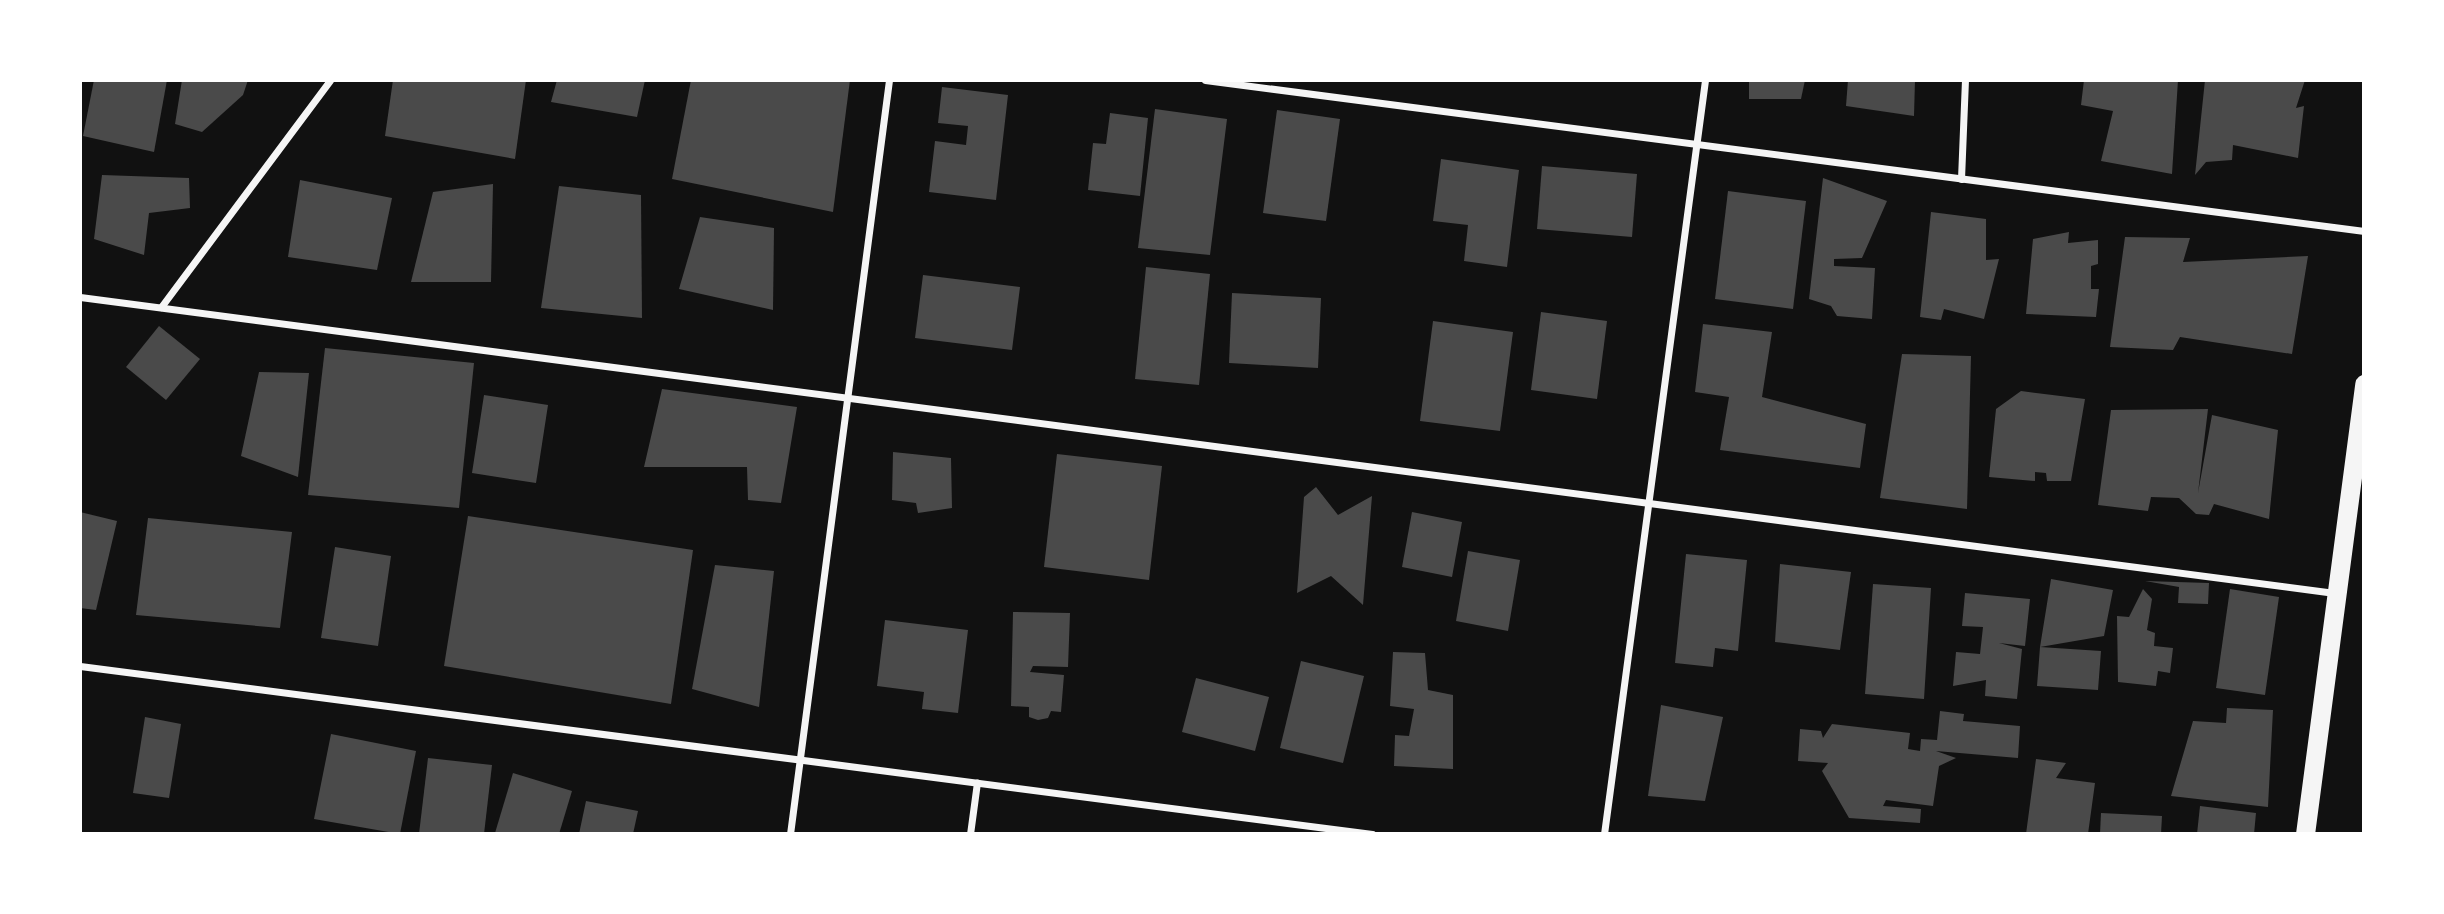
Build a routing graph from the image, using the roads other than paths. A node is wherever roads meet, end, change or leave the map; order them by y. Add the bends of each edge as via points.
1 (330, 80) edge
2 (889, 80) edge
3 (1205, 80) edge
4 (1704, 80) edge
5 (1965, 80) edge
6 (1696, 145) junction
7 (1961, 179) junction
8 (2364, 231) edge
9 (80, 296) edge
10 (161, 307) junction
11 (2364, 384) edge
12 (847, 397) junction
13 (1648, 503) junction
14 (2336, 593) junction
15 (80, 666) edge
16 (799, 760) junction
17 (977, 782) junction
18 (790, 834) edge
19 (970, 834) edge
20 (1371, 834) edge
21 (1604, 834) edge
22 (2305, 834) edge

1 - 10 street
2 - 12 street
3 - 6 street
4 - 6 street
5 - 7 street
6 - 7 street
6 - 13 street
7 - 8 street
9 - 10 street
10 - 12 street
11 - 14 highway
12 - 13 street
12 - 16 street
13 - 14 street
13 - 21 street
14 - 22 highway
15 - 16 street
16 - 17 street
16 - 18 street
17 - 19 street
17 - 20 street

